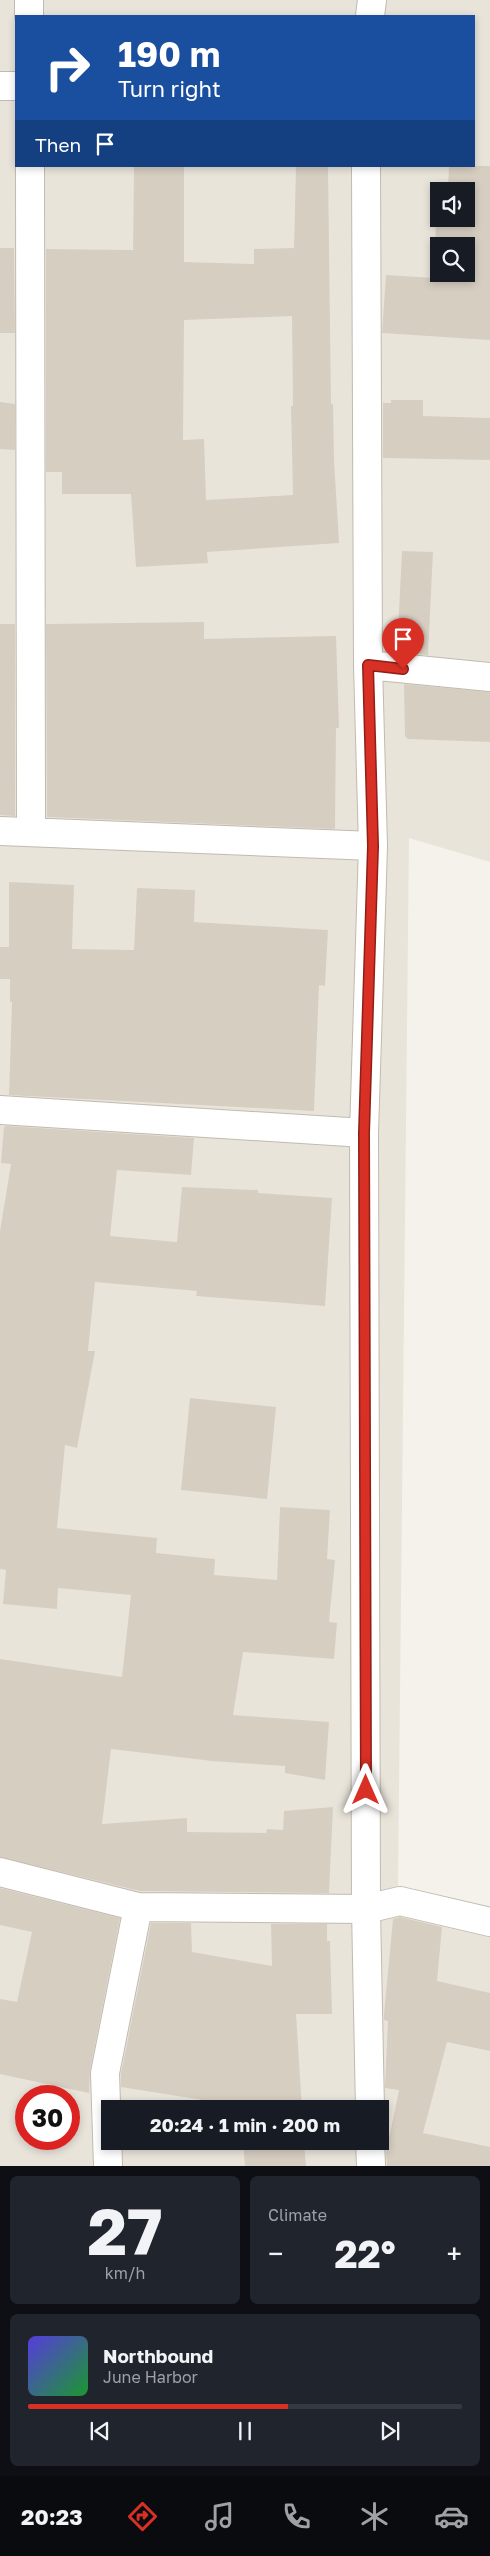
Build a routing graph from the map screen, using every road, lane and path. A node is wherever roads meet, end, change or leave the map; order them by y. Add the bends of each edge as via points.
1 (29, 0) edge
2 (372, 0) edge
3 (29, 15) edge
4 (370, 15) edge
5 (0, 86) edge
6 (15, 86) edge
7 (30, 167) edge
8 (366, 167) edge
9 (368, 665) junction
10 (490, 678) edge
11 (0, 831) edge
12 (31, 831) junction
13 (373, 846) junction
14 (0, 1110) edge
15 (364, 1133) junction
16 (0, 1872) edge
17 (138, 1907) junction
18 (366, 1909) junction
19 (490, 1922) edge
20 (370, 2100) edge
21 (370, 2150) edge
22 (108, 2166) edge
23 (371, 2166) edge

1 - 3 street
2 - 4 street
5 - 6 street
7 - 12 street
8 - 9 street
9 - 10 street
9 - 13 street
11 - 12 street
12 - 13 street
13 - 15 street
14 - 15 street
15 - 18 street
16 - 17 street
17 - 18 street
17 - 22 street via 105,2073
18 - 19 street via 400,1901
18 - 20 street
21 - 23 street

